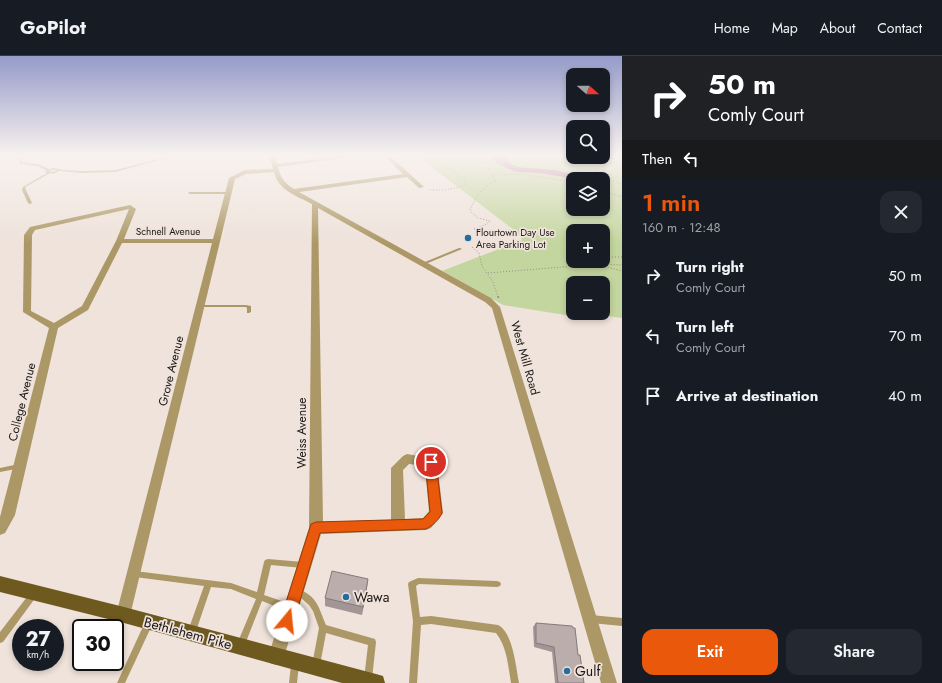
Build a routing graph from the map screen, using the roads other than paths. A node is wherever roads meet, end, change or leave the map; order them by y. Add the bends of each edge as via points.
1 (29, 184) edge
2 (230, 184) edge
3 (283, 184) edge
4 (341, 184) edge
5 (419, 184) edge
6 (422, 187) road end
7 (292, 191) junction
8 (190, 192) dead end
9 (228, 192) junction
10 (30, 202) dead end
11 (315, 204) junction
12 (120, 241) junction
13 (216, 241) junction
14 (460, 249) dead end
15 (422, 264) junction
16 (200, 306) junction
17 (249, 312) dead end
18 (54, 327) junction
19 (20, 466) junction
20 (0, 470) edge
21 (398, 525) junction
22 (316, 528) junction
23 (0, 529) edge
24 (304, 565) junction
25 (134, 574) junction
26 (209, 583) junction
27 (0, 584) edge
28 (498, 584) dead end
29 (296, 592) junction
30 (34, 593) junction
31 (260, 597) junction
32 (291, 609) junction
33 (124, 615) junction
34 (589, 619) junction
35 (417, 621) junction
36 (150, 622) junction
37 (622, 622) edge
38 (323, 628) junction
39 (191, 634) junction
40 (0, 639) edge
41 (240, 647) junction
42 (276, 657) junction
43 (295, 662) junction
44 (316, 667) junction
45 (372, 682) edge
46 (121, 683) edge
47 (293, 683) edge
48 (413, 683) edge
49 (515, 683) edge
50 (609, 683) edge

1 - 10 lane via 24,187
2 - 9 street, Grove Avenue
3 - 7 street, West Mill Road
4 - 7 street
5 - 6 street
7 - 11 street, West Mill Road
8 - 9 lane
9 - 13 street, Grove Avenue
11 - 15 street, West Mill Road
11 - 22 street, Weiss Avenue
12 - 13 street, Schnell Avenue
12 - 18 street via 86,308
12 - 18 street via 133,209 130,207 32,228 28,235 27,312
13 - 16 street, Grove Avenue
14 - 15 lane
15 - 34 street, West Mill Road via 488,300 496,307
16 - 17 lane via 246,306 249,307
16 - 25 street, Grove Avenue
18 - 19 street, College Avenue
19 - 20 lane
19 - 23 street, College Avenue via 8,515
21 - 21 street via 426,524 436,513 431,462 407,459 397,468
21 - 22 street
22 - 24 street, Weiss Avenue
24 - 29 street, Weiss Avenue
24 - 31 lane via 268,562
25 - 26 lane
25 - 33 street, Grove Avenue
26 - 31 lane via 231,586
26 - 39 lane
27 - 30 main road, Bethlehem Pike
28 - 35 lane via 418,581 412,584
29 - 32 street, Weiss Avenue
29 - 38 lane via 314,603
30 - 33 main road, Bethlehem Pike
30 - 40 lane
31 - 32 lane
31 - 41 lane
32 - 42 street, Weiss Avenue
33 - 36 main road, Bethlehem Pike
34 - 37 lane
34 - 50 street, West Mill Road
35 - 48 lane
35 - 49 lane via 431,620 498,629 510,649
36 - 39 main road, Bethlehem Pike
36 - 46 lane
38 - 44 lane
38 - 45 lane via 372,642
39 - 41 main road, Bethlehem Pike
41 - 42 main road, Bethlehem Pike
42 - 43 main road, Bethlehem Pike
43 - 44 main road, Bethlehem Pike
43 - 47 lane
44 - 45 main road, Bethlehem Pike

